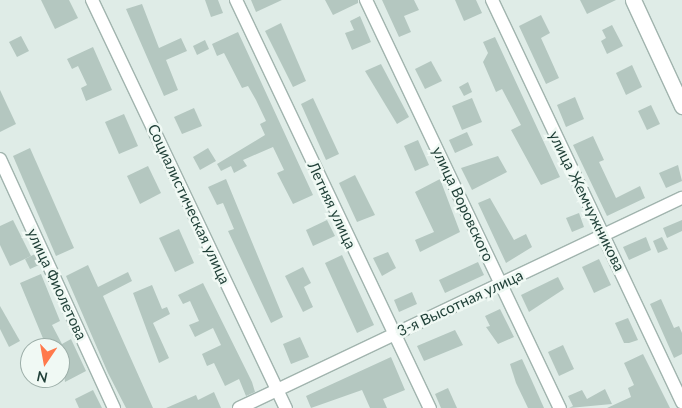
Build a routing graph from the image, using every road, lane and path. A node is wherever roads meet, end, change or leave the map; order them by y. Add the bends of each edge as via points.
1 (92, 0) edge
2 (236, 0) edge
3 (366, 0) edge
4 (492, 0) edge
5 (632, 0) edge
6 (682, 106) edge
7 (0, 159) edge
8 (682, 198) edge
9 (604, 235) junction
10 (501, 284) junction
11 (394, 334) junction
12 (277, 390) junction
13 (682, 402) edge
14 (114, 408) edge
15 (239, 408) edge
16 (286, 408) edge
17 (430, 408) edge
18 (560, 408) edge

1 - 12 street, Социалистическая улица
2 - 11 street, Летняя улица
3 - 10 street, улица Воровского
4 - 9 street, улица Жемчужникова
5 - 6 main road
7 - 14 street, улица Фиолетова
8 - 9 street, 3-я Высотная улица
9 - 10 street, 3-я Высотная улица
9 - 13 street, улица Жемчужникова
10 - 11 street, 3-я Высотная улица
10 - 18 street, улица Воровского
11 - 12 street, 3-я Высотная улица
11 - 17 street, Летняя улица
12 - 15 street, 3-я Высотная улица
12 - 16 street, Социалистическая улица

